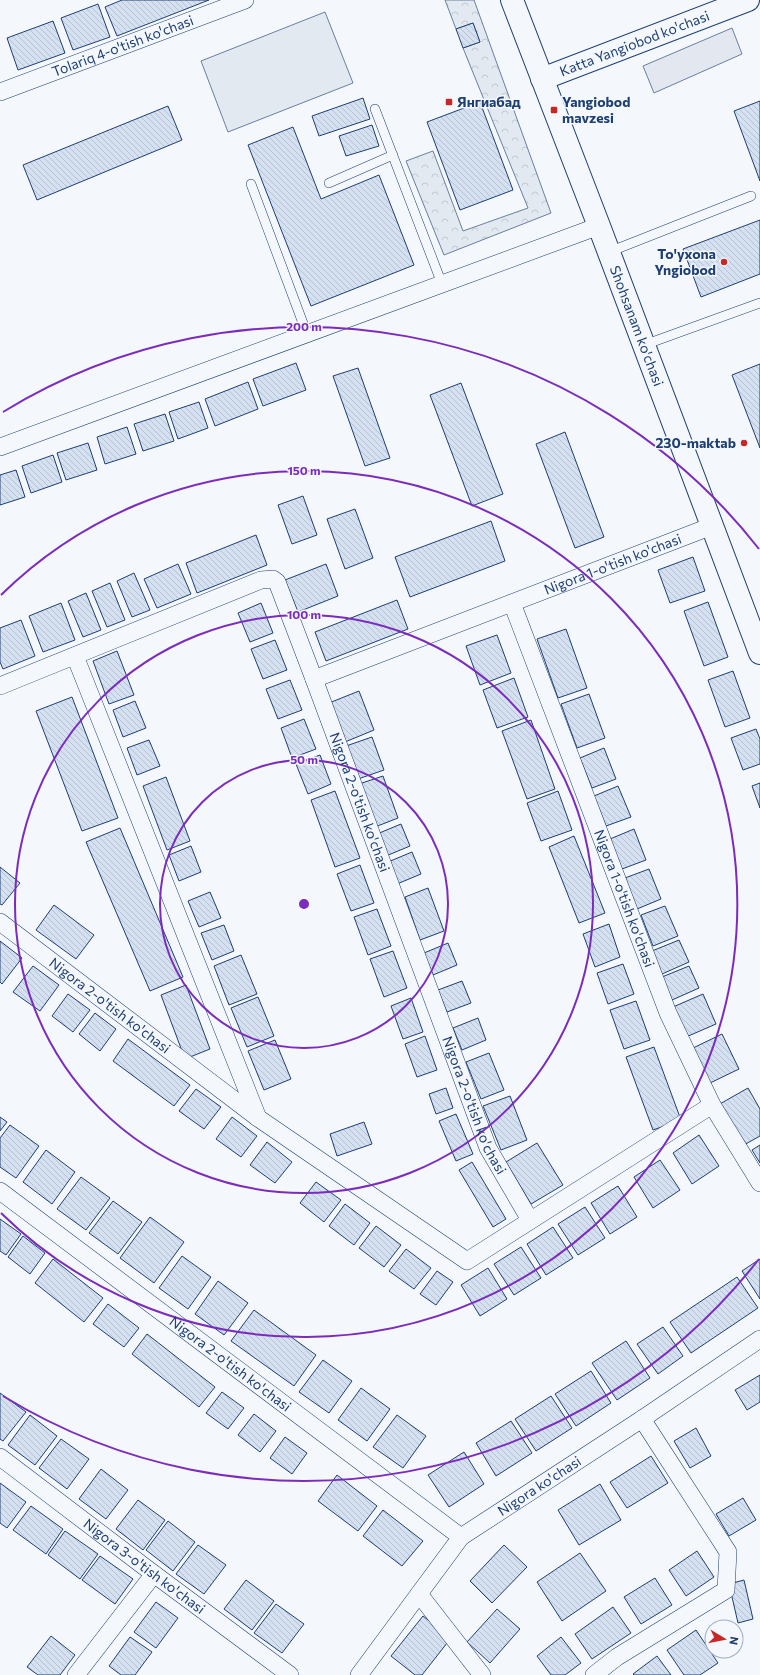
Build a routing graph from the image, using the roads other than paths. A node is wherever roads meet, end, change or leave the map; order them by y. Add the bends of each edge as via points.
1 (245, 0) edge
2 (512, 0) edge
3 (748, 0) edge
4 (542, 78) junction
5 (0, 92) edge
6 (375, 108) dead end
7 (393, 155) junction
8 (329, 183) dead end
9 (251, 184) dead end
10 (750, 196) dead end
11 (599, 226) junction
12 (609, 252) junction
13 (442, 284) junction
14 (760, 303) edge
15 (307, 334) junction
16 (644, 345) junction
17 (1, 445) edge
18 (712, 526) junction
19 (512, 603) junction
20 (758, 642) edge
21 (75, 656) junction
22 (314, 679) junction
23 (0, 686) edge
24 (0, 922) edge
25 (712, 1105) junction
26 (258, 1118) junction
27 (760, 1183) edge
28 (0, 1191) edge
29 (530, 1220) junction
30 (760, 1338) edge
31 (642, 1419) junction
32 (0, 1457) edge
33 (461, 1537) junction
34 (154, 1574) junction
35 (419, 1594) junction
36 (76, 1675) edge
37 (290, 1675) edge
38 (359, 1675) edge
39 (482, 1675) edge
40 (594, 1675) edge

1 - 5 street, Tolariq 4-o'tish ko'chasi
2 - 4 street, Shohsanam ko'chasi
3 - 4 street, Katta Yangiobod ko'chasi
4 - 11 street, Shohsanam ko'chasi
6 - 7 lane
7 - 8 lane
7 - 13 lane
9 - 15 lane
10 - 12 lane
11 - 12 street, Shohsanam ko'chasi
11 - 13 street
12 - 16 street, Shohsanam ko'chasi
13 - 15 street
14 - 16 lane
15 - 17 street
16 - 18 street, Shohsanam ko'chasi
18 - 19 street, Nigora 1-o'tish ko'chasi
18 - 20 street, Shohsanam ko'chasi
19 - 22 street, Nigora 1-o'tish ko'chasi
19 - 25 street, Nigora 1-o'tish ko'chasi via 668,1013
21 - 22 street, Nigora 2-o'tish ko'chasi via 261,580 273,578 277,582
21 - 23 street, Nigora 2-o'tish ko'chasi
21 - 26 street
22 - 29 street, Nigora 2-o'tish ko'chasi via 488,1148
24 - 26 street, Nigora 2-o'tish ko'chasi
25 - 27 street, Nigora 1-o'tish ko'chasi
25 - 29 street, Nigora 2-o'tish ko'chasi
26 - 29 street, Nigora 2-o'tish ko'chasi via 467,1260
28 - 33 street, Nigora 2-o'tish ko'chasi
30 - 31 street, Nigora ko'chasi
31 - 33 street, Nigora ko'chasi
31 - 40 street via 728,1552 726,1590 616,1657
32 - 34 street, Nigora 3-o'tish ko'chasi
33 - 35 street, Nigora ko'chasi
34 - 36 street
34 - 37 street, Nigora 3-o'tish ko'chasi
35 - 38 street, Nigora ko'chasi
35 - 39 street

